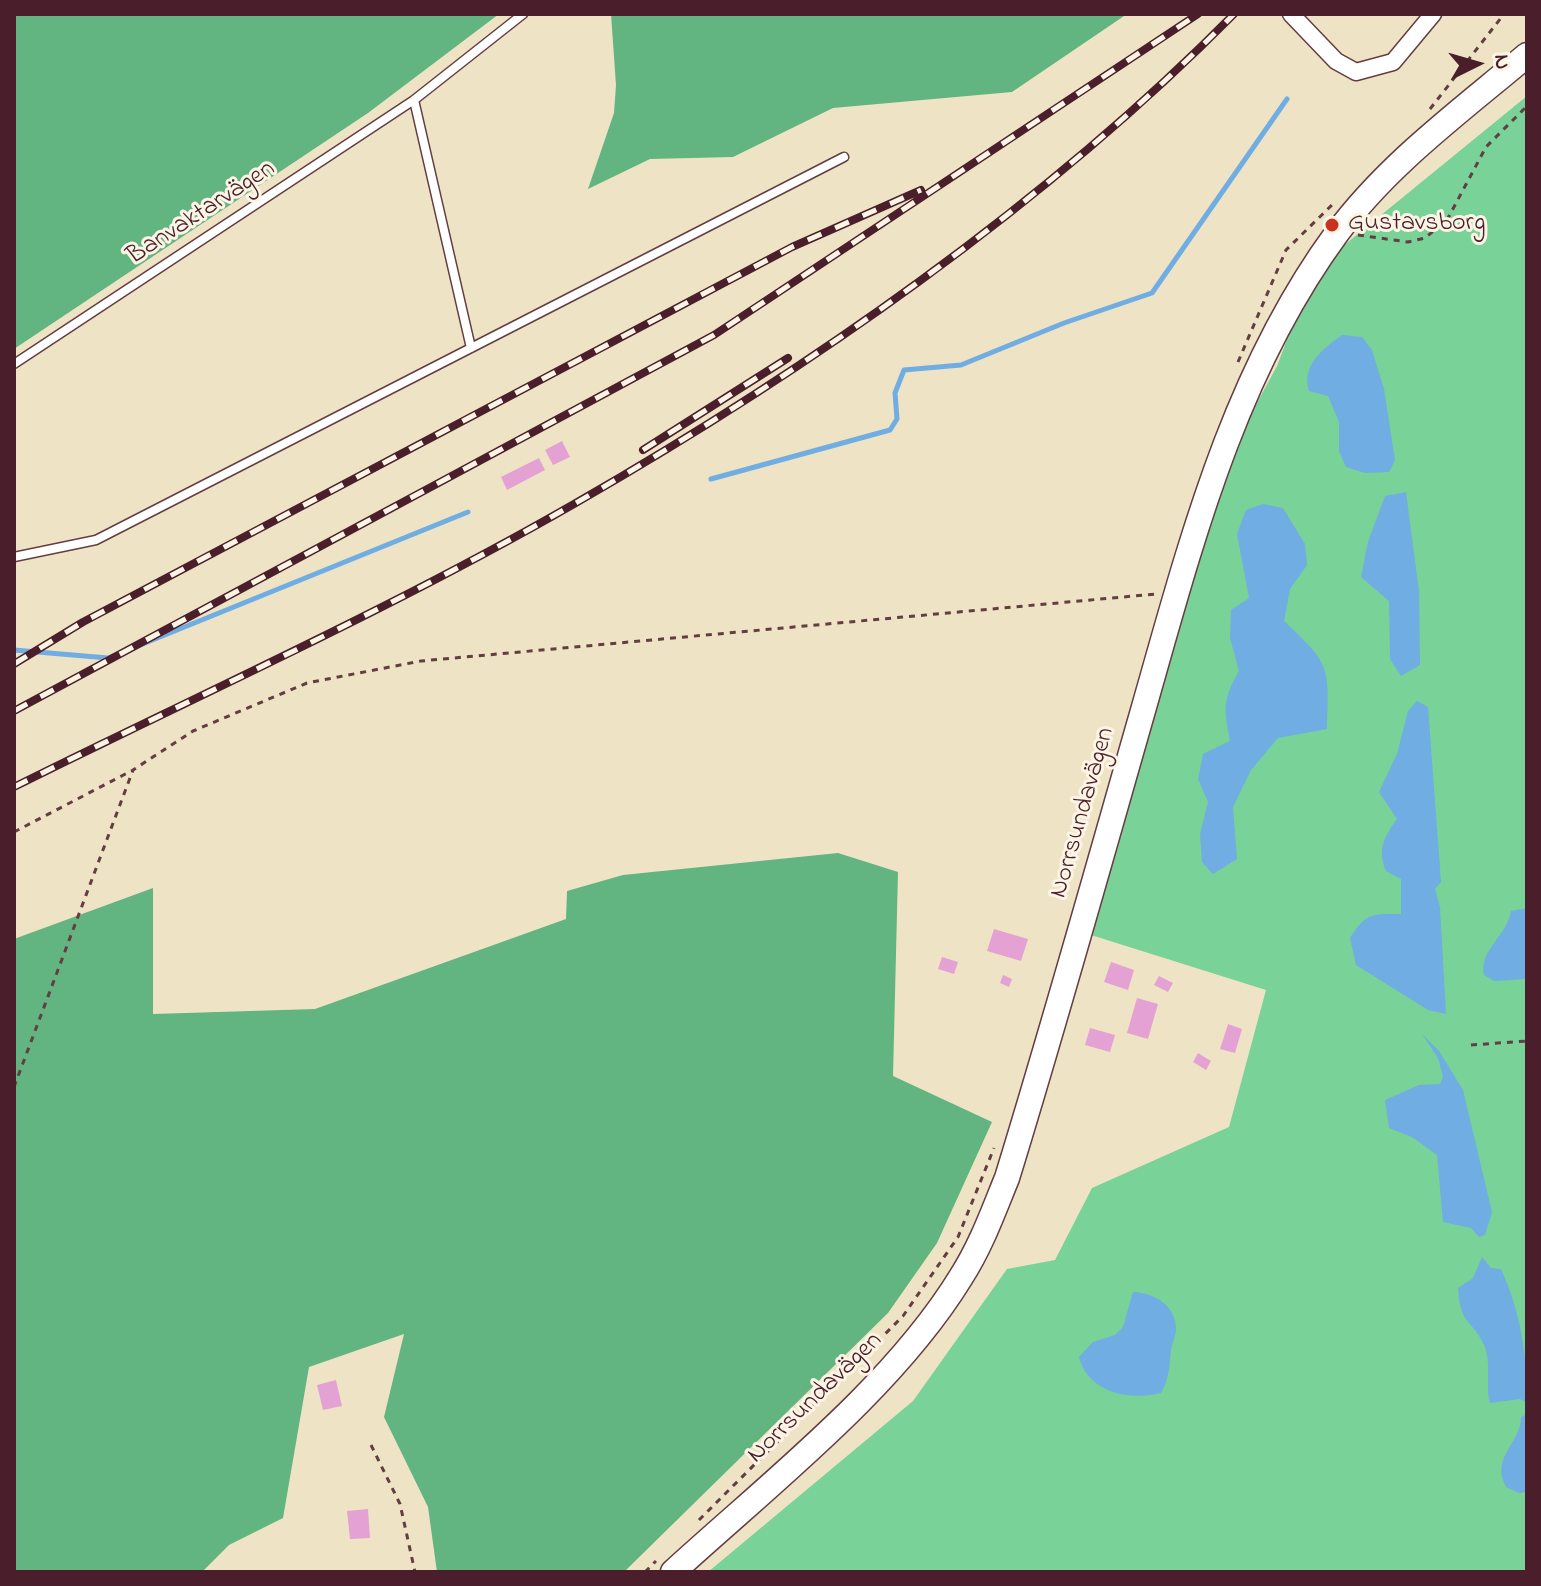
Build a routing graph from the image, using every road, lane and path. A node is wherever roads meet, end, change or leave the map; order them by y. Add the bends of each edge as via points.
1 (523, 14) edge
2 (1291, 14) edge
3 (1433, 14) edge
4 (1504, 14) edge
5 (1527, 55) edge
6 (414, 100) junction
7 (1527, 106) edge
8 (1423, 116) dead end
9 (844, 157) dead end
10 (1341, 197) dead end
11 (1339, 230) junction
12 (471, 348) junction
13 (14, 364) edge
14 (1233, 374) dead end
15 (14, 557) edge
16 (1162, 600) junction
17 (133, 770) junction
18 (14, 832) edge
19 (1527, 1041) edge
20 (1471, 1045) dead end
21 (14, 1087) edge
22 (994, 1148) dead end
23 (371, 1445) dead end
24 (689, 1530) dead end
25 (670, 1561) edge
26 (415, 1572) edge
27 (645, 1572) edge

1 - 6 lane, Banvaktarvägen
2 - 3 street via 1346,68 1368,72 1393,62
4 - 8 path
5 - 11 street, Norrsundavägen via 1398,164
6 - 12 lane
6 - 13 lane, Banvaktarvägen
7 - 11 path via 1486,147 1447,220 1425,238 1373,240
9 - 12 lane
10 - 14 path via 1286,250
11 - 16 street, Norrsundavägen via 1293,297 1261,359
12 - 15 lane via 96,540
16 - 17 path via 421,661 307,683 193,731
16 - 25 street, Norrsundavägen via 1033,1095 981,1240 925,1331 881,1380
17 - 18 path
17 - 21 path
19 - 20 path
22 - 24 path via 958,1237 903,1316
23 - 26 path via 400,1504
25 - 27 path

